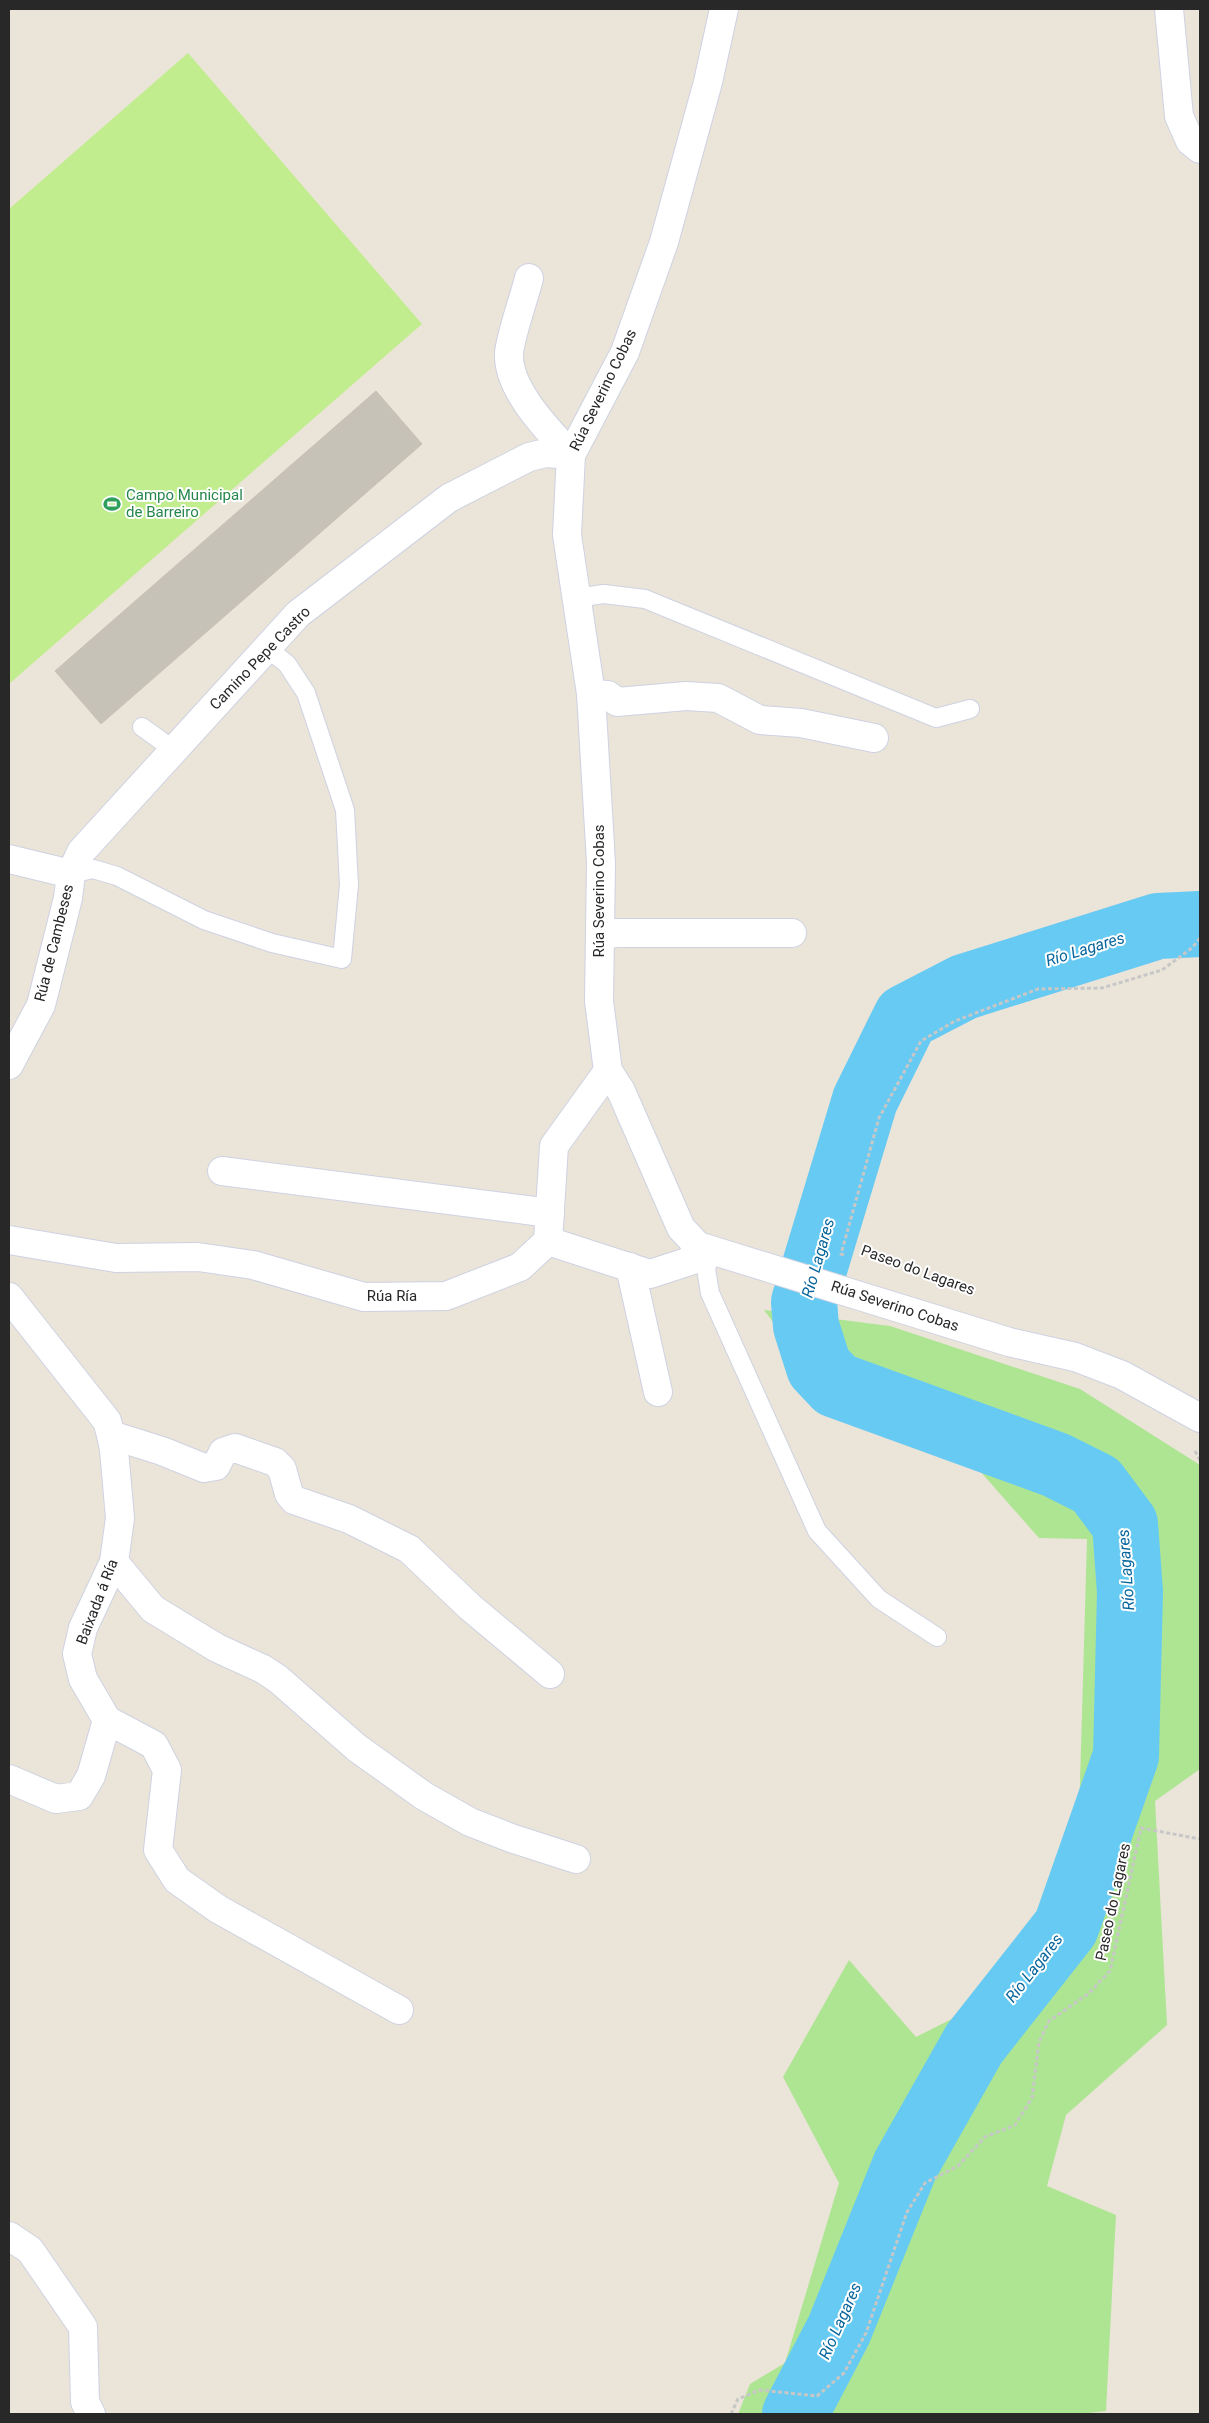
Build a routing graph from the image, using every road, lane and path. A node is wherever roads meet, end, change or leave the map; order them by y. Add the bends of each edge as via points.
1 (724, 9) edge
2 (1169, 9) edge
3 (1200, 149) edge
4 (529, 278) dead end
5 (571, 454) junction
6 (576, 598) junction
7 (267, 648) junction
8 (591, 694) junction
9 (970, 709) dead end
10 (142, 727) dead end
11 (874, 738) dead end
12 (174, 750) junction
13 (9, 858) edge
14 (71, 874) junction
15 (792, 933) dead end
16 (600, 935) junction
17 (1200, 938) edge
18 (9, 1065) edge
19 (608, 1070) junction
20 (222, 1171) dead end
21 (550, 1213) junction
22 (9, 1240) edge
23 (548, 1241) junction
24 (705, 1248) junction
25 (850, 1258) dead end
26 (630, 1267) junction
27 (9, 1297) edge
28 (658, 1392) dead end
29 (1198, 1417) edge
30 (111, 1435) junction
31 (1200, 1460) edge
32 (114, 1562) junction
33 (937, 1637) dead end
34 (550, 1674) dead end
35 (107, 1720) junction
36 (9, 1779) edge
37 (1200, 1839) edge
38 (576, 1859) dead end
39 (399, 2010) dead end
40 (9, 2236) edge
41 (91, 2414) edge
42 (731, 2414) edge

1 - 5 street, Rúa Severino Cobas via 708,82 664,242 625,352
2 - 3 street via 1179,116 1190,141
4 - 5 street via 509,352 512,376 544,427
5 - 6 street, Rúa Severino Cobas via 567,535
5 - 7 street, Camino Pepe Castro via 529,456 449,498 298,614
6 - 8 street, Rúa Severino Cobas
6 - 9 lane via 604,594 645,599 936,718
7 - 12 street, Camino Pepe Castro
7 - 14 lane via 287,664 306,693 344,810 349,885 342,960 272,943 204,920 117,876 92,869
8 - 11 street via 608,696 617,702 686,696 718,698 760,720
8 - 16 street, Rúa Severino Cobas via 601,863
10 - 12 lane
12 - 14 street, Camino Pepe Castro via 81,852
13 - 14 street
14 - 18 street, Rúa de Cambeses via 41,1005
15 - 16 street
16 - 19 street, Rúa Severino Cobas via 599,1001
17 - 25 path, Paseo do Lagares via 1162,970 1102,988 1038,988 955,1021 921,1041 879,1118 841,1254
19 - 21 street via 554,1146
19 - 24 street, Rúa Severino Cobas via 621,1091 681,1228
20 - 21 street
21 - 23 street
22 - 23 street, Rúa Ría via 116,1258 198,1257 254,1265 364,1297 446,1296 520,1268
23 - 26 street
24 - 26 street via 690,1260 650,1274
24 - 29 street, Rúa Severino Cobas via 1009,1342 1075,1357 1122,1375
24 - 33 lane via 710,1293 817,1531 879,1599
26 - 28 street
27 - 30 street, Baixada á Ría via 107,1421
29 - 31 path via 1192,1447
30 - 32 street, Baixada á Ría via 120,1518
30 - 34 street via 204,1468 216,1466 223,1452 235,1448 274,1462 282,1469 294,1500 349,1519 410,1549 470,1607
32 - 35 street, Baixada á Ría via 84,1628 78,1654 83,1679
32 - 38 street via 153,1609 216,1648 278,1679 357,1748 424,1796 470,1822
35 - 36 street via 91,1776 79,1796 56,1799
35 - 39 street via 154,1745 167,1770 158,1850 177,1880 218,1909
37 - 42 path, Paseo do Lagares via 1141,1828 1110,1971 1088,1994 1048,2021 1039,2042 1032,2098 1015,2125 985,2137 958,2166 925,2183 907,2212 866,2333 844,2373 817,2396 760,2390 738,2399
40 - 41 street via 30,2250 83,2327 85,2402

